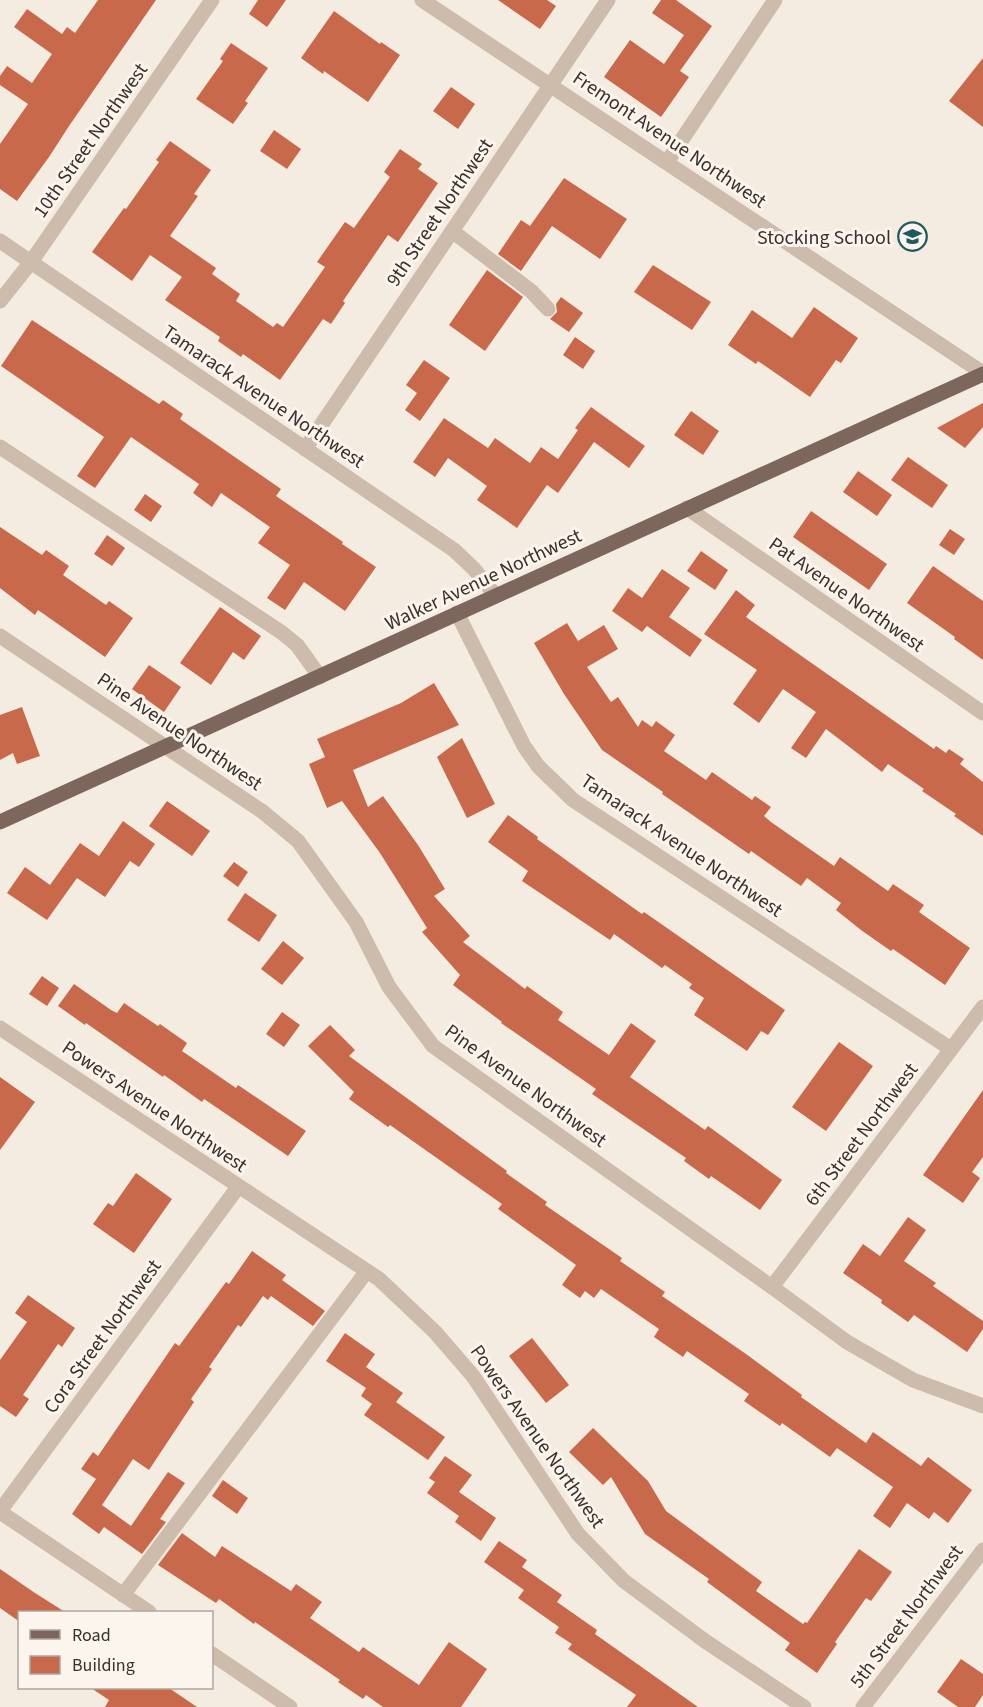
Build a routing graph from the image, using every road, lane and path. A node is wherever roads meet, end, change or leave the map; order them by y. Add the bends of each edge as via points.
1 (212, 0) edge
2 (422, 0) edge
3 (608, 0) edge
4 (775, 0) edge
5 (551, 84) junction
6 (667, 162) junction
7 (452, 231) junction
8 (0, 241) edge
9 (31, 262) junction
10 (0, 301) edge
11 (548, 309) dead end
12 (983, 374) edge
13 (0, 447) edge
14 (305, 449) junction
15 (687, 508) junction
16 (496, 596) junction
17 (457, 614) junction
18 (0, 636) edge
19 (320, 677) junction
20 (983, 714) edge
21 (166, 747) junction
22 (0, 822) edge
23 (983, 1007) edge
24 (0, 1028) edge
25 (951, 1049) junction
26 (238, 1186) junction
27 (367, 1271) junction
28 (772, 1287) junction
29 (983, 1406) edge
30 (0, 1511) edge
31 (983, 1550) edge
32 (123, 1594) junction
33 (148, 1611) edge
34 (213, 1655) edge
35 (290, 1707) edge
36 (804, 1707) edge
37 (863, 1707) edge

1 - 9 street, 10th Street Northwest
2 - 5 street, Fremont Avenue Northwest
3 - 5 street, 9th Street Northwest
4 - 6 street
5 - 6 street, Fremont Avenue Northwest
5 - 7 street, 9th Street Northwest
6 - 12 street, Fremont Avenue Northwest
7 - 11 street via 531,291
7 - 14 street, 9th Street Northwest
8 - 9 street, Tamarack Avenue Northwest
9 - 10 street, 10th Street Northwest
9 - 14 street, Tamarack Avenue Northwest
12 - 15 main road, Walker Avenue Northwest
13 - 19 street via 281,632 297,645
14 - 16 street, Tamarack Avenue Northwest via 454,550
15 - 16 main road, Walker Avenue Northwest
15 - 20 street, Pat Avenue Northwest
16 - 17 main road, Walker Avenue Northwest
17 - 19 main road, Walker Avenue Northwest
17 - 25 street, Tamarack Avenue Northwest via 524,746 567,794
18 - 21 street, Pine Avenue Northwest
19 - 21 main road, Walker Avenue Northwest
21 - 22 main road, Walker Avenue Northwest
21 - 28 street, Pine Avenue Northwest via 298,841 356,922 389,987 433,1046
23 - 25 street, 6th Street Northwest
24 - 26 street, Powers Avenue Northwest
25 - 28 street, 6th Street Northwest
26 - 27 street, Powers Avenue Northwest
26 - 30 street, Cora Street Northwest
27 - 32 street
27 - 36 street, Powers Avenue Northwest via 435,1332 473,1376 578,1534 624,1581
28 - 29 street, Pine Avenue Northwest via 847,1342 914,1380
30 - 32 street
31 - 37 street, 5th Street Northwest
32 - 33 street
34 - 35 street

